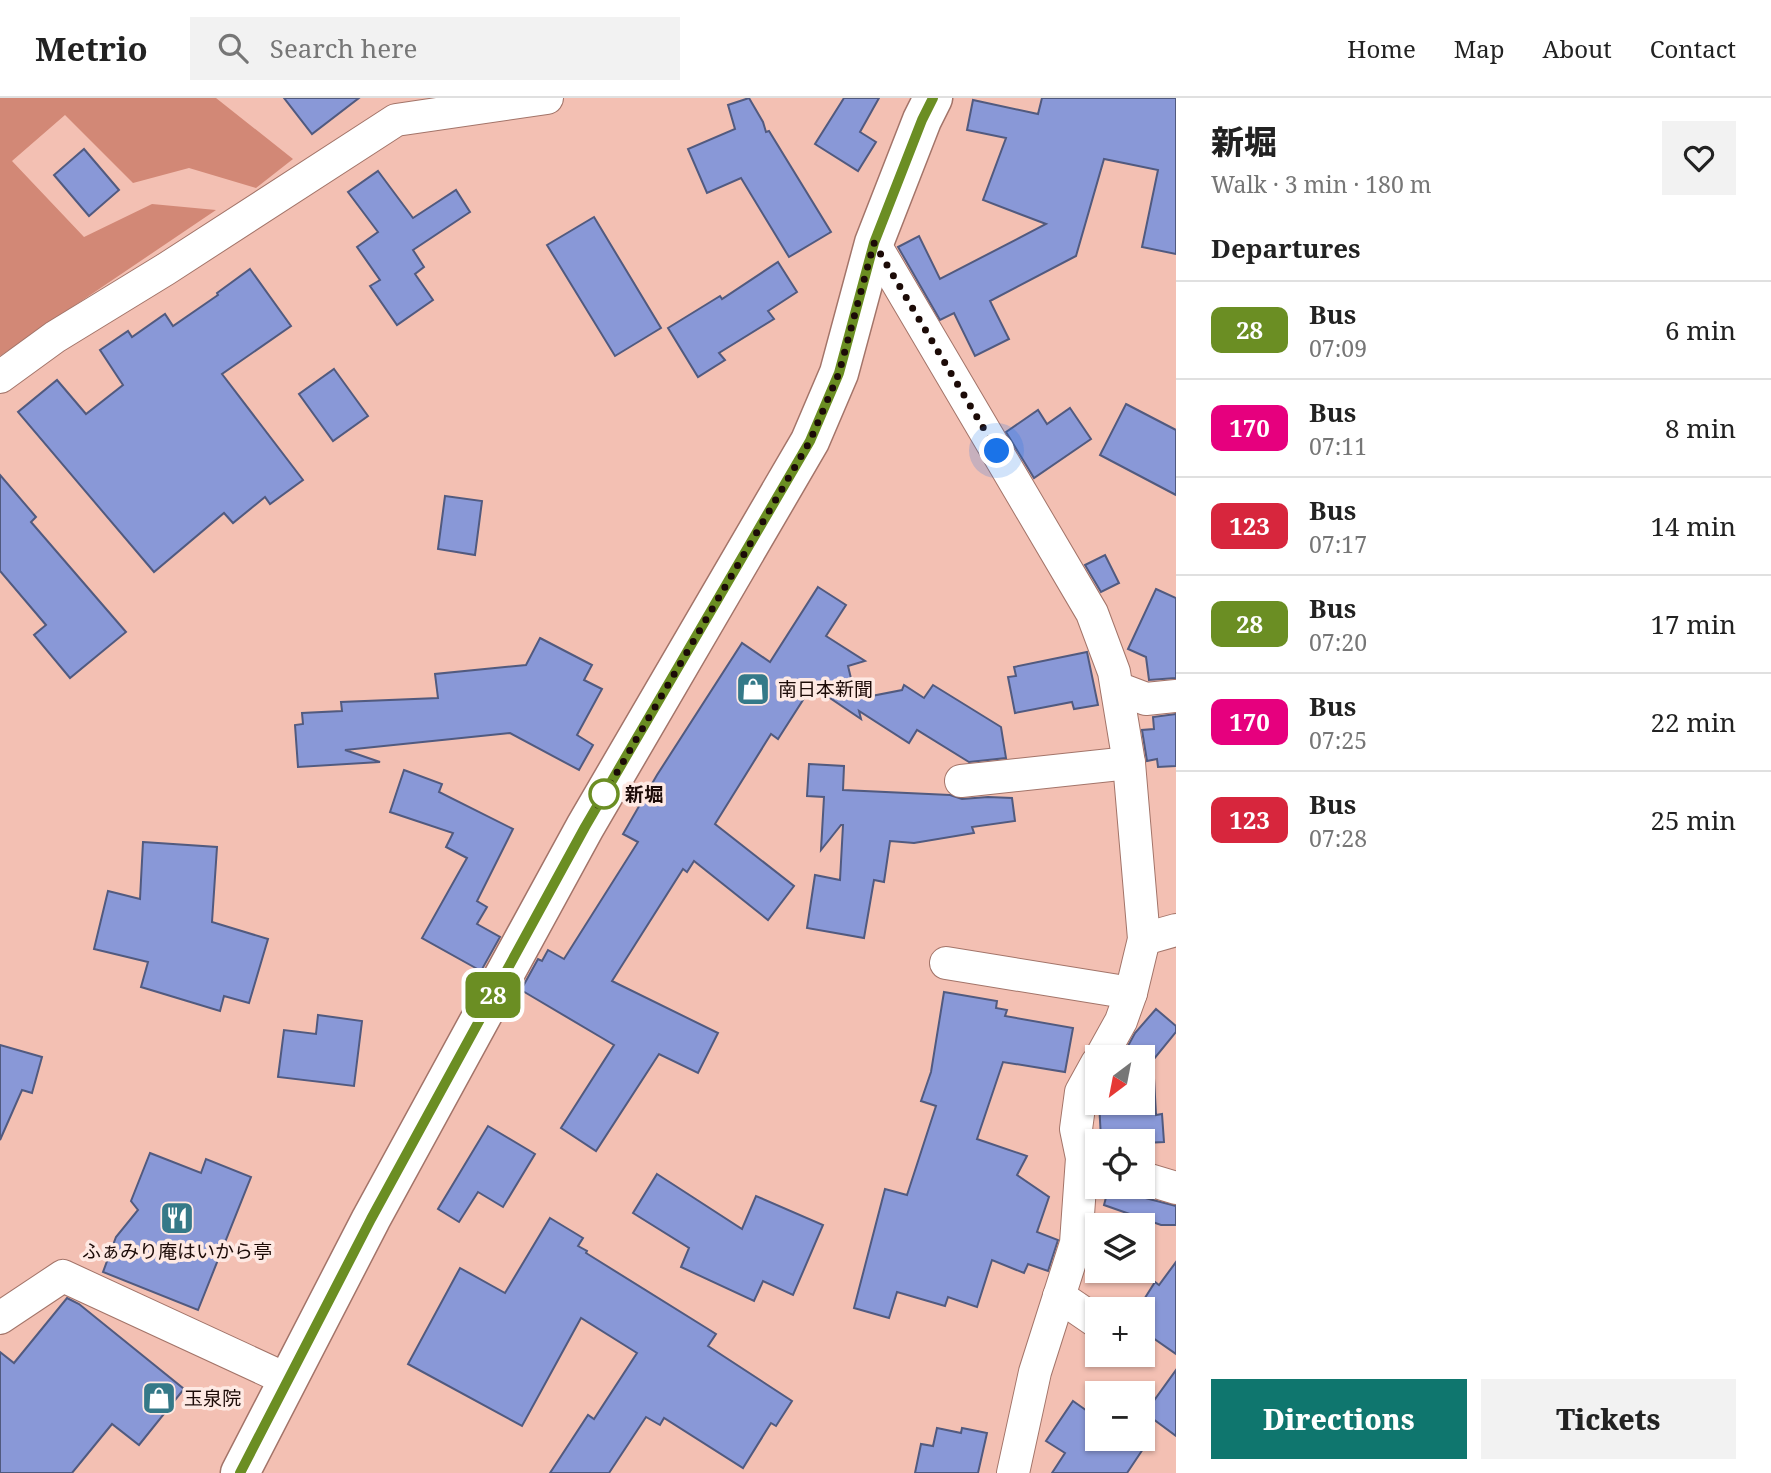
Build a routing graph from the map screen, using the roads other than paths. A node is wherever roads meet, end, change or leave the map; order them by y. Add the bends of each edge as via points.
1 (547, 98) edge
2 (933, 98) edge
3 (874, 243) junction
4 (0, 377) edge
5 (1116, 688) junction
6 (1176, 696) edge
7 (1129, 763) junction
8 (961, 781) dead end
9 (1176, 930) edge
10 (1144, 939) junction
11 (946, 963) dead end
12 (1131, 993) junction
13 (1108, 1045) edge
14 (1085, 1085) edge
15 (1085, 1150) edge
16 (1155, 1182) edge
17 (1176, 1188) edge
18 (1085, 1190) edge
19 (1059, 1296) junction
20 (1085, 1314) edge
21 (0, 1318) edge
22 (288, 1380) junction
23 (240, 1473) edge
24 (1013, 1473) edge

1 - 4 street via 396,120 55,337
2 - 3 main road
3 - 5 street via 1092,613
3 - 22 main road via 839,373 810,441 585,827
5 - 6 street via 1146,699
5 - 7 street
7 - 8 street
7 - 10 street
9 - 10 street
10 - 12 street
11 - 12 street
12 - 13 street
14 - 15 street via 1076,1129
16 - 17 street
18 - 19 street via 1076,1243
19 - 20 street
19 - 24 street via 1035,1372
21 - 22 street via 63,1276
22 - 23 main road

